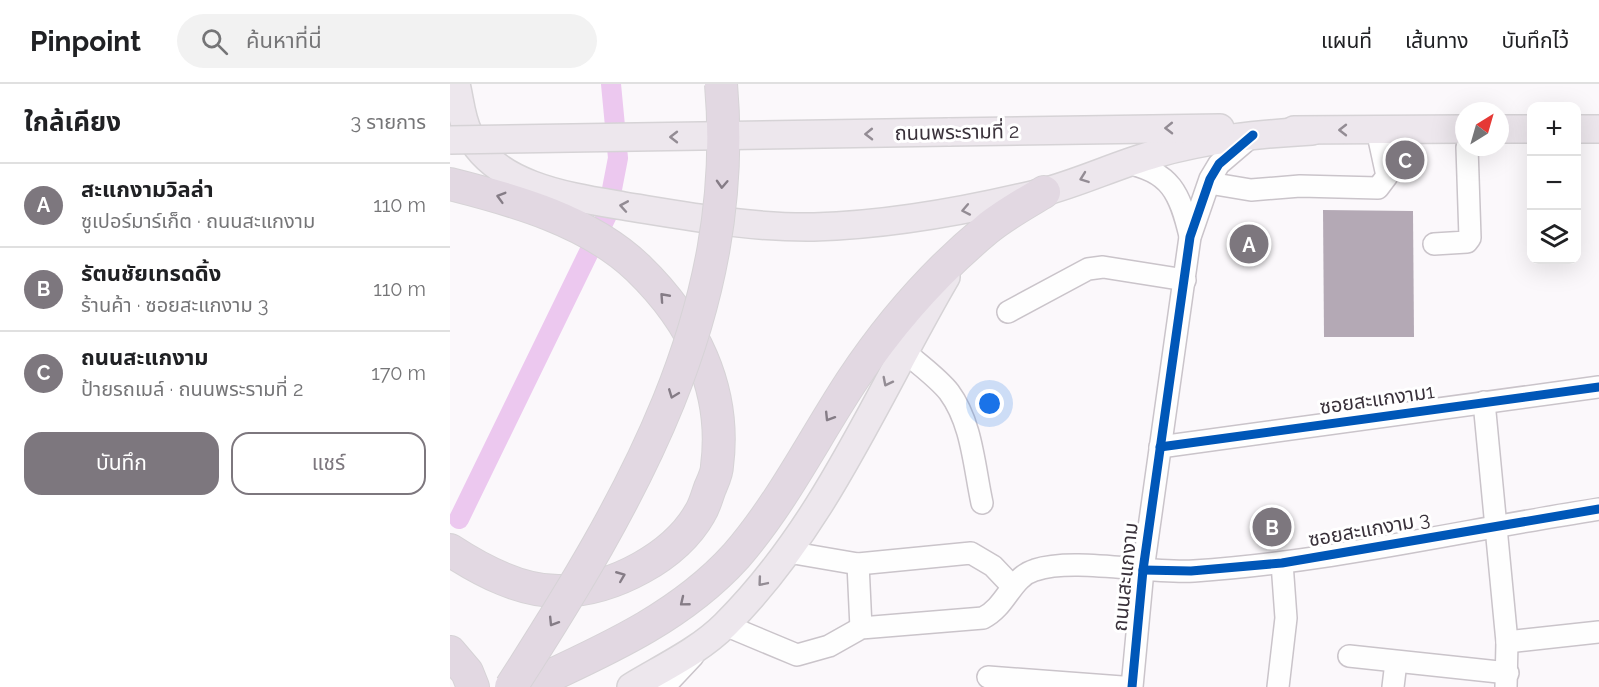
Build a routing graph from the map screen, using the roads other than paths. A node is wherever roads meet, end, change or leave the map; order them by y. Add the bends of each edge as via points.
1 (456, 84) edge
2 (721, 84) edge
3 (1455, 129) edge
4 (1509, 129) edge
5 (1527, 129) edge
6 (1581, 129) edge
7 (1599, 129) edge
8 (1377, 130) junction
9 (1312, 131) junction
10 (1253, 135) junction
11 (450, 140) edge
12 (1467, 156) edge
13 (1125, 163) junction
14 (450, 184) edge
15 (1215, 184) dead end
16 (1044, 192) junction
17 (1190, 237) junction
18 (1434, 244) dead end
19 (957, 258) junction
20 (1185, 280) junction
21 (1008, 312) dead end
22 (904, 351) junction
23 (1599, 387) edge
24 (1484, 402) junction
25 (1160, 447) junction
26 (982, 503) dead end
27 (1599, 509) edge
28 (1495, 525) junction
29 (450, 550) edge
30 (788, 552) junction
31 (1282, 562) junction
32 (858, 564) junction
33 (1143, 570) junction
34 (1012, 586) junction
35 (861, 628) junction
36 (1599, 632) edge
37 (715, 633) junction
38 (1507, 642) junction
39 (453, 655) edge
40 (1349, 656) dead end
41 (1396, 662) junction
42 (988, 677) dead end
43 (1507, 680) edge
44 (473, 687) edge
45 (511, 687) edge
46 (526, 687) edge
47 (631, 687) edge
48 (664, 687) edge
49 (1122, 687) edge
50 (1132, 687) edge
51 (1278, 687) edge
52 (1393, 687) edge

16 -> 1 main road via 959,212 813,227 759,225 591,200 519,179 489,161 468,133
2 -> 45 highway, bridge via 723,165 719,225 703,306 689,350 629,491 577,584
3 - 8 main road, ถนนพระรามที่ 2
4 - 5 main road
6 - 7 main road
8 -> 9 main road, ถนนพระรามที่ 2
8 - 15 street via 1387,176 1378,188 1300,186 1251,190
9 - 10 main road
9 -> 11 main road, ถนนพระรามที่ 2, bridge via 1209,127
10 - 13 main road via 1194,144
10 - 17 street, ถนนสะแกงาม via 1219,164 1203,196
12 - 18 street via 1470,238 1467,242
13 -> 16 main road
13 - 17 street, ถนนสะแกงาม via 1158,174 1172,187 1182,202
29 -> 14 highway, bridge via 477,567 523,586 563,591 601,584 636,570 670,549 700,514 717,468 718,410 696,342 671,305 637,267 551,214 505,197
16 - 19 highway via 986,230
17 - 20 street, ถนนสะแกงาม
19 - 22 main road
19 -> 46 highway via 887,331 776,502 735,556 673,611 632,637
20 - 21 street via 1103,267 1088,269
20 - 25 street, ถนนสะแกงาม
22 - 26 street via 947,389 958,406 968,431
22 -> 30 main road via 821,503
23 - 24 street, ซอยสะแกงาม1
24 - 25 street, ซอยสะแกงาม1
24 - 28 street
25 - 33 street, ถนนสะแกงาม
27 - 28 street, ซอยสะแกงาม 3
28 - 31 street, ซอยสะแกงาม 3
28 - 38 street
30 - 32 street
30 -> 37 main road
31 - 33 street, ซอยสะแกงาม 3 via 1191,571
31 - 51 street via 1286,618
32 - 34 street via 971,553 993,566
32 - 35 street
33 - 34 street, ซอยสะแกงาม 3 via 1056,565 1032,570
33 - 50 street, ถนนสะแกงาม
34 - 35 street via 996,612 983,618
35 - 37 street via 829,646 797,656
36 - 38 street
37 - 47 main road
37 - 48 street
38 - 43 street
39 - 44 highway
40 - 41 street
41 - 43 street
41 - 52 street
42 - 49 street

